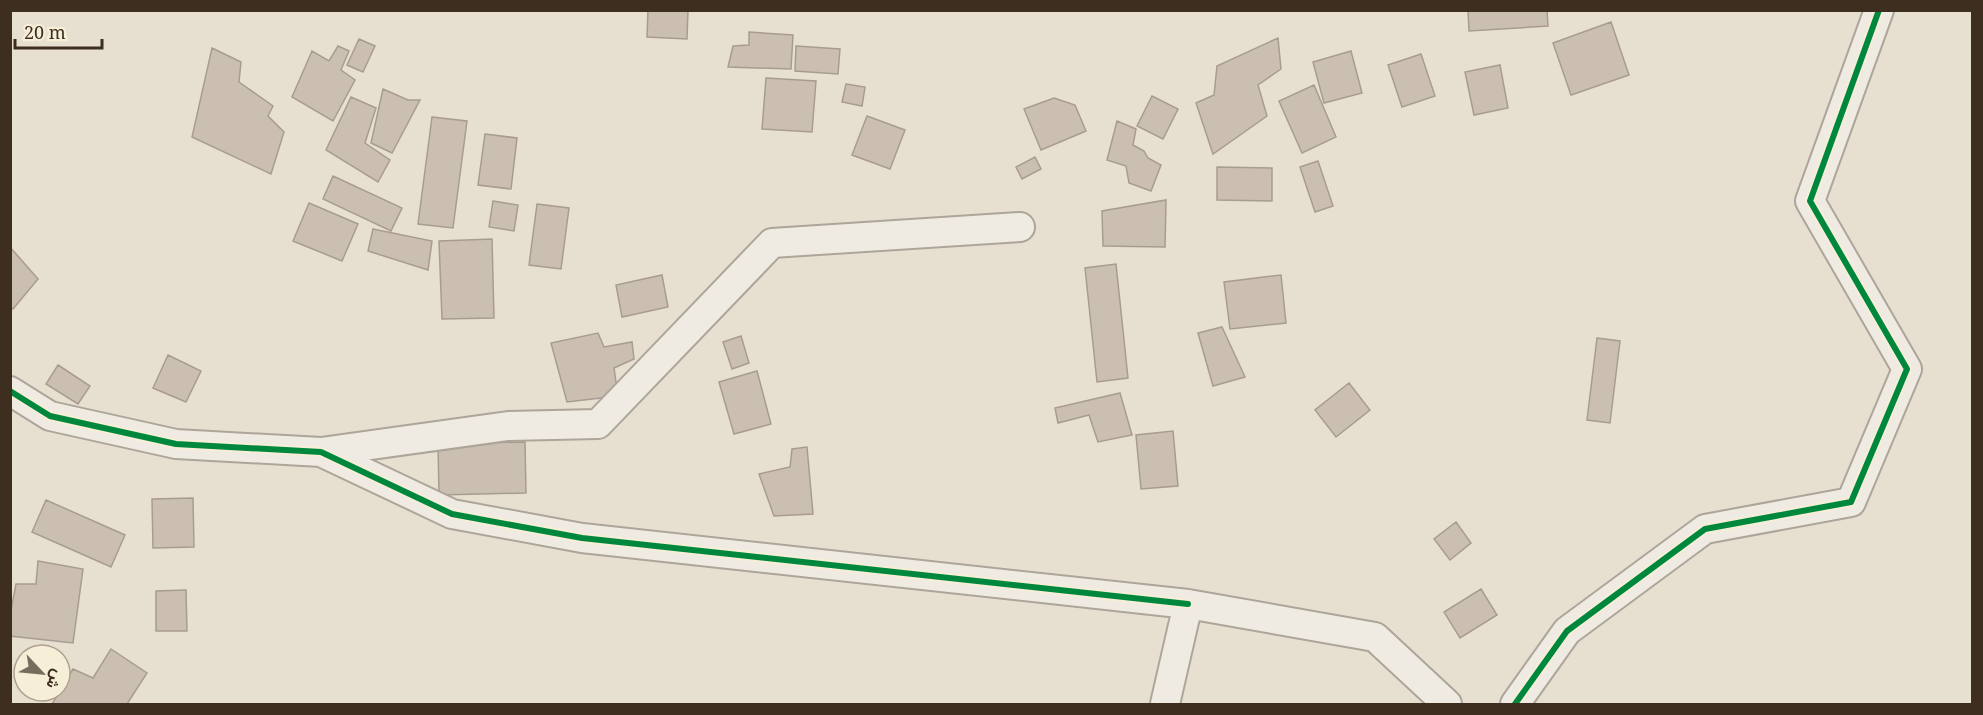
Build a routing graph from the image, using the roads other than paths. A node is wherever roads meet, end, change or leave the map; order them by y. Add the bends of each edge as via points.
1 (1879, 10) edge
2 (1020, 227) dead end
3 (10, 391) edge
4 (321, 452) junction
5 (1188, 604) junction
6 (1165, 705) edge
7 (1447, 705) edge
8 (1515, 705) edge

1 - 8 street via 1810,201 1907,369 1851,502 1705,529 1566,631
2 - 4 street via 772,243 598,424 508,426
3 - 4 street via 50,416 176,444
4 - 5 street via 452,514 582,538
5 - 6 street
5 - 7 street via 1375,637

